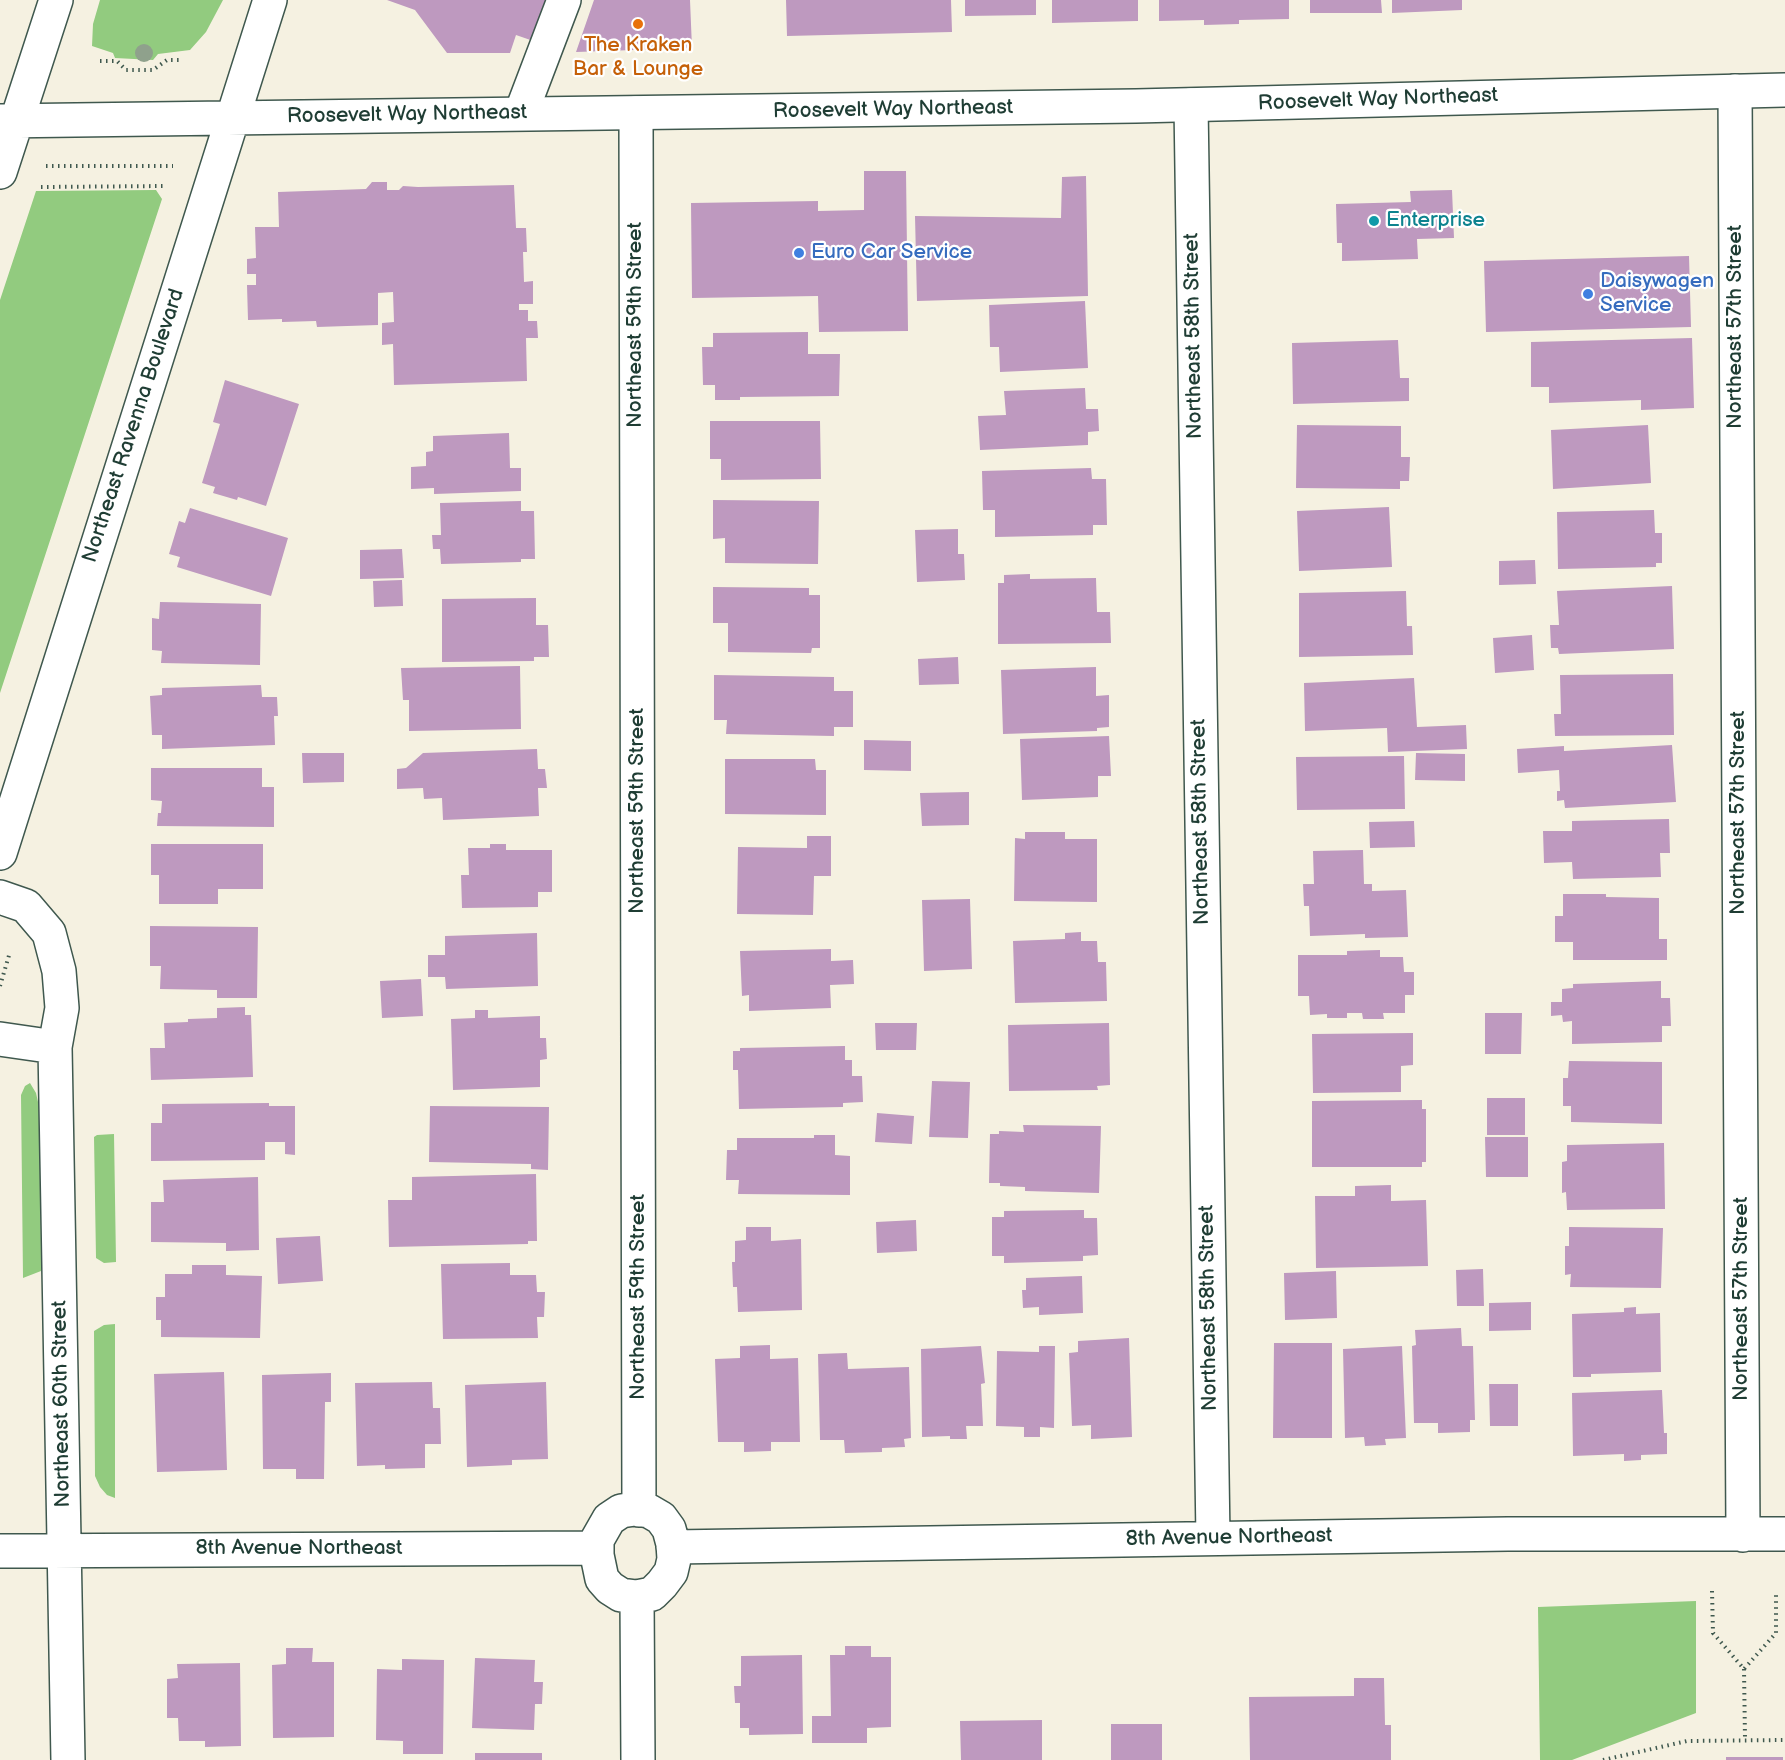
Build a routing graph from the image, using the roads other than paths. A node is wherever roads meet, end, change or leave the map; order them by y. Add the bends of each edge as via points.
1 (56, 0) edge
2 (270, 0) edge
3 (564, 0) edge
4 (1785, 90) edge
5 (1735, 91) junction
6 (1191, 105) junction
7 (521, 113) junction
8 (636, 113) junction
9 (232, 117) junction
10 (8, 121) edge
11 (0, 172) edge
12 (0, 853) edge
13 (0, 897) edge
14 (0, 1039) edge
15 (54, 1047) junction
16 (639, 1510) junction
17 (1785, 1534) edge
18 (1743, 1535) junction
19 (1213, 1538) junction
20 (674, 1547) junction
21 (597, 1548) junction
22 (65, 1550) junction
23 (0, 1551) edge
24 (637, 1597) junction
25 (68, 1760) edge
26 (638, 1760) edge

1 - 10 street
2 - 9 street, Northeast Ravenna Boulevard
3 - 7 street
4 - 5 street, Roosevelt Way Northeast
5 - 6 street, Roosevelt Way Northeast
5 - 18 street, Northeast 57th Street
6 - 8 street, Roosevelt Way Northeast
6 - 19 street, Northeast 58th Street
7 - 8 street, Roosevelt Way Northeast
7 - 9 street, Roosevelt Way Northeast
8 - 16 street, Northeast 59th Street
9 - 10 street, Roosevelt Way Northeast
9 - 12 street, Northeast Ravenna Boulevard
10 - 11 street
13 - 15 street, Northeast 60th Street via 26,906 49,933 59,971 62,1008
14 - 15 street
15 - 22 street, Northeast 60th Street
16 - 20 street via 661,1518
16 - 21 street via 621,1511 609,1519 597,1540
17 - 18 street, 8th Avenue Northeast
18 - 19 street, 8th Avenue Northeast
19 - 20 street, 8th Avenue Northeast
20 - 24 street via 671,1572 663,1584 652,1594
21 - 22 street, 8th Avenue Northeast
21 - 24 street via 602,1579 621,1595
22 - 23 street, 8th Avenue Northeast
22 - 25 street, Northeast 60th Street
24 - 26 street

